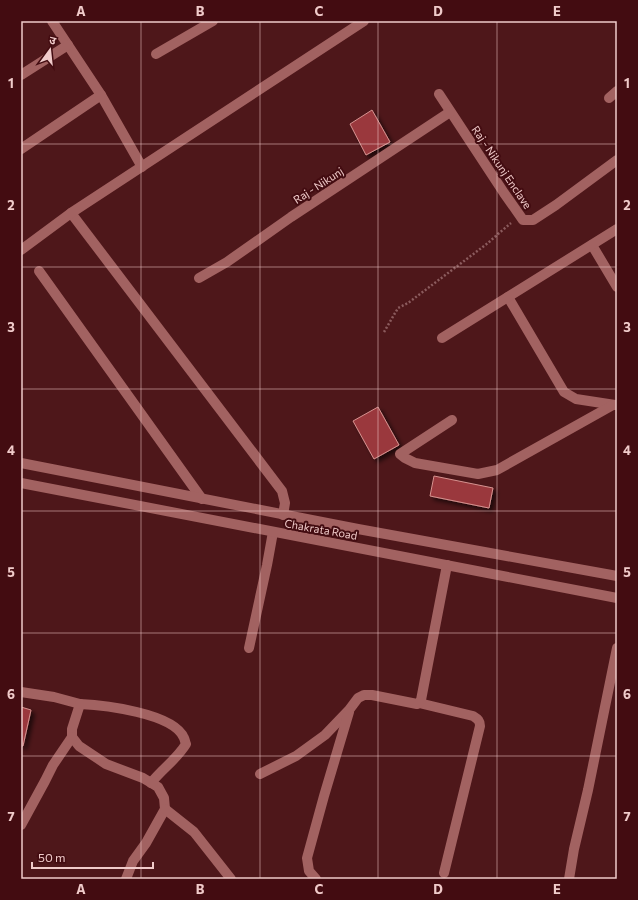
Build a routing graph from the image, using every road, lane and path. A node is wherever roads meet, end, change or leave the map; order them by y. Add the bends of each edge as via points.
1 (52, 21) edge
2 (213, 21) edge
3 (364, 21) edge
4 (68, 45) junction
5 (156, 54) dead end
6 (21, 75) edge
7 (439, 94) dead end
8 (101, 95) junction
9 (450, 112) junction
10 (21, 149) edge
11 (617, 160) edge
12 (142, 167) junction
13 (71, 213) junction
14 (519, 214) junction
15 (617, 229) edge
16 (592, 245) junction
17 (21, 250) edge
18 (39, 271) dead end
19 (199, 278) dead end
20 (617, 287) edge
21 (508, 297) junction
22 (384, 332) dead end
23 (442, 338) dead end
24 (615, 405) edge
25 (452, 420) dead end
26 (21, 463) edge
27 (21, 483) edge
28 (202, 499) junction
29 (283, 515) junction
30 (273, 532) junction
31 (447, 565) junction
32 (617, 576) edge
33 (617, 598) edge
34 (249, 648) dead end
35 (617, 648) edge
36 (21, 692) edge
37 (419, 703) junction
38 (80, 704) junction
39 (349, 710) junction
40 (72, 737) junction
41 (260, 774) dead end
42 (151, 783) junction
43 (165, 809) junction
44 (21, 825) edge
45 (444, 872) dead end
46 (126, 879) edge
47 (231, 879) edge
48 (316, 879) edge
49 (569, 879) edge

1 - 4 street
2 - 5 street
3 - 12 street
4 - 6 street
4 - 8 street
7 - 9 street, Raj - Nikunj Enclave
8 - 10 street
8 - 12 street
9 - 14 street, Raj - Nikunj Enclave
9 - 19 street, Raj - Nikunj
11 - 14 street, Raj - Nikunj Enclave via 533,220 524,220
12 - 13 street
13 - 17 street
13 - 29 street via 282,491 285,503
14 - 22 path via 488,243 408,304 398,308
15 - 16 street
16 - 20 street
16 - 21 street
18 - 28 street
21 - 23 street
21 - 24 street via 564,392 576,399
24 - 25 street via 497,470 478,474 415,463 400,454
26 - 28 street, Chakrata Road
27 - 30 street, Chakrata Road
28 - 29 street, Chakrata Road
29 - 32 street, Chakrata Road
30 - 31 street, Chakrata Road
30 - 34 street
31 - 33 street, Chakrata Road
31 - 37 street
35 - 49 street
36 - 38 street
37 - 39 street via 364,695 358,698
37 - 45 street via 473,716 480,722
38 - 40 street
38 - 42 street via 132,710 168,723 180,732 186,744
39 - 41 street via 324,735 296,756
39 - 48 street via 307,858 309,871
40 - 42 street via 79,746 106,764
40 - 44 street via 53,765
42 - 43 street via 158,787 164,798
43 - 46 street via 133,861
43 - 47 street via 194,832

